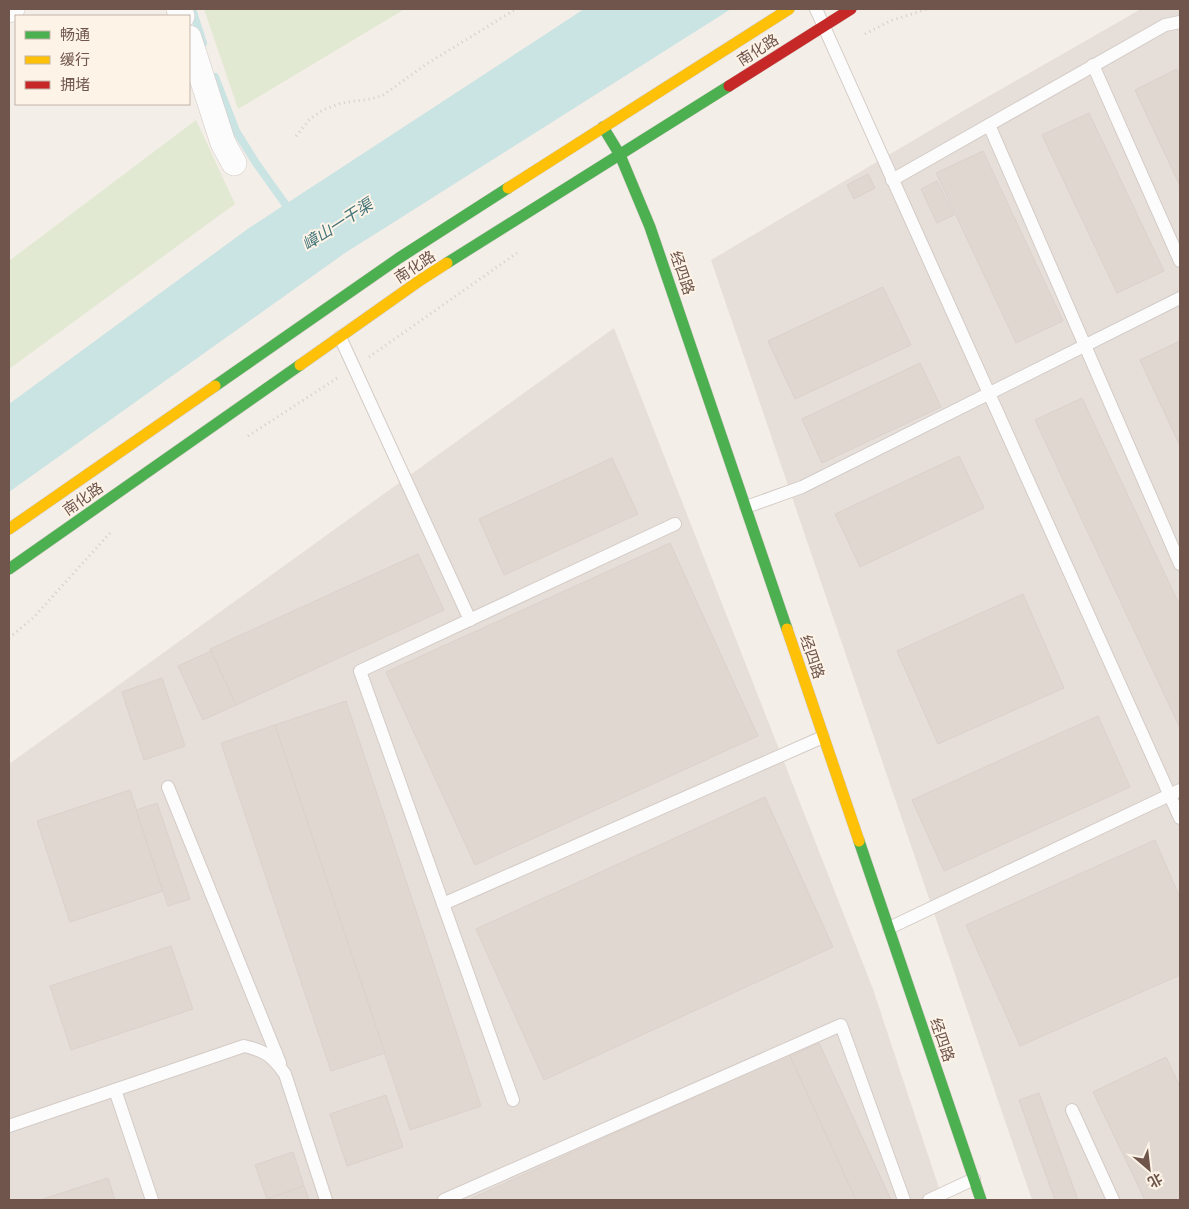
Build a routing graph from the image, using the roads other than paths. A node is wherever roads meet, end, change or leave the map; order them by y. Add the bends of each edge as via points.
1 (12, 9) edge
2 (789, 9) edge
3 (816, 9) edge
4 (851, 9) edge
5 (9, 10) edge
6 (1180, 22) edge
7 (823, 26) junction
8 (190, 41) edge
9 (1093, 65) junction
10 (989, 125) junction
11 (603, 127) junction
12 (620, 155) junction
13 (234, 163) dead end
14 (892, 180) junction
15 (1180, 261) edge
16 (1180, 298) edge
17 (340, 337) junction
18 (1085, 346) junction
19 (988, 394) junction
20 (746, 507) junction
21 (675, 524) dead end
22 (9, 529) edge
23 (1180, 564) edge
24 (9, 569) edge
25 (470, 620) junction
26 (823, 737) junction
27 (168, 787) dead end
28 (1175, 793) edge
29 (1180, 818) edge
30 (443, 904) junction
31 (889, 928) junction
32 (285, 1074) junction
33 (115, 1090) junction
34 (513, 1100) dead end
35 (1072, 1110) dead end
36 (9, 1126) edge
37 (974, 1179) junction
38 (152, 1200) edge
39 (326, 1200) edge
40 (444, 1200) edge
41 (904, 1200) edge
42 (929, 1200) edge
43 (981, 1200) edge
44 (1114, 1200) edge

1 - 5 street
2 - 11 main road, 南化路
3 - 7 lane
4 - 7 main road, 南化路
6 - 9 lane via 1165,24
7 - 12 main road, 南化路
7 - 14 lane
8 - 13 street via 223,143
9 - 10 lane
9 - 15 lane
10 - 14 lane
10 - 18 lane
11 - 12 main road, 经四路
11 - 22 main road, 南化路 via 398,258
12 - 17 main road, 南化路 via 419,281
12 - 20 main road, 经四路 via 650,227
14 - 19 lane
16 - 18 lane
17 - 24 main road, 南化路
17 - 25 lane
18 - 19 lane
18 - 23 lane
19 - 20 lane via 802,487
19 - 28 lane
20 - 26 main road, 经四路
21 - 25 lane
25 - 30 lane via 360,671
26 - 30 lane
26 - 31 main road, 经四路
27 - 32 lane
28 - 29 lane
28 - 31 lane
30 - 34 lane
31 - 37 main road, 经四路
32 - 33 lane via 262,1050 244,1046
32 - 39 lane
33 - 36 lane
33 - 38 lane
35 - 44 lane
37 - 42 lane
37 - 43 main road, 经四路
40 - 41 lane via 841,1026

